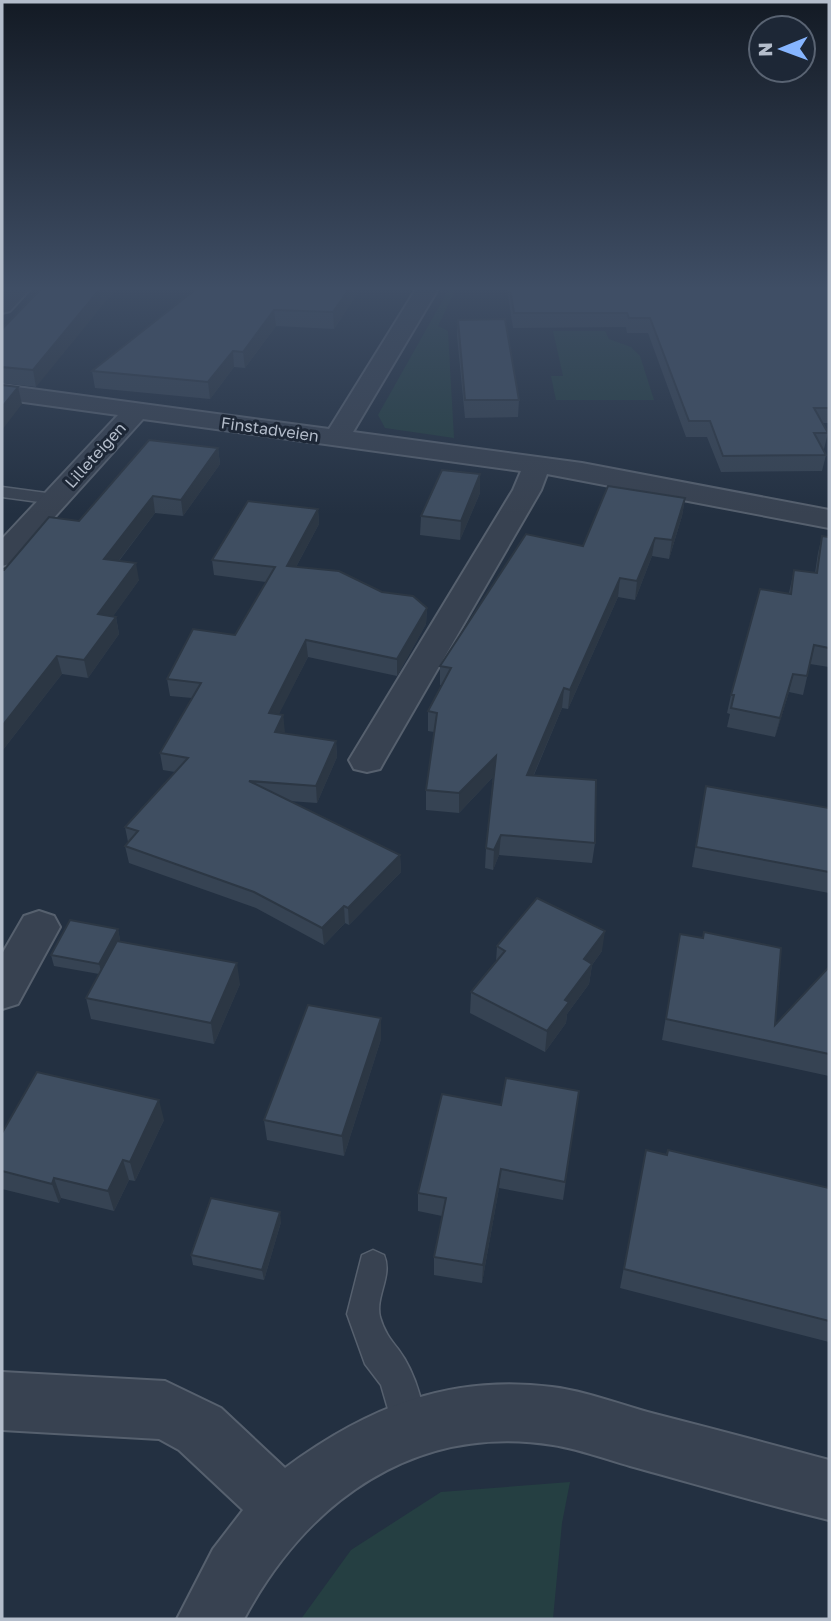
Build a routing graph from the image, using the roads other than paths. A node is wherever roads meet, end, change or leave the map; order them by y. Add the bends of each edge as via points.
1 (381, 365) edge
2 (2, 392) edge
3 (136, 411) junction
4 (336, 438) junction
5 (537, 465) junction
6 (2, 492) edge
7 (54, 499) junction
8 (829, 519) edge
9 (2, 557) edge
10 (367, 760) dead end
11 (39, 927) dead end
12 (2, 992) edge
13 (373, 1265) dead end
14 (2, 1401) edge
15 (409, 1428) junction
16 (829, 1490) edge
17 (285, 1509) junction
18 (209, 1619) edge

1 - 4 street
2 - 3 street, Finstadveien
3 - 4 street, Finstadveien
3 - 7 street, Lilleteigen
4 - 5 street, Finstadveien
5 - 8 street, Finstadveien
5 - 10 street via 520,502
6 - 7 lane, Lilleteigen
7 - 9 street, Lilleteigen
11 - 12 street
13 - 15 lane via 363,1314 377,1352 397,1380
14 - 17 street via 165,1410 200,1429
15 - 16 street via 452,1416 512,1410 554,1416
15 - 17 street via 338,1463
17 - 18 street via 254,1544

